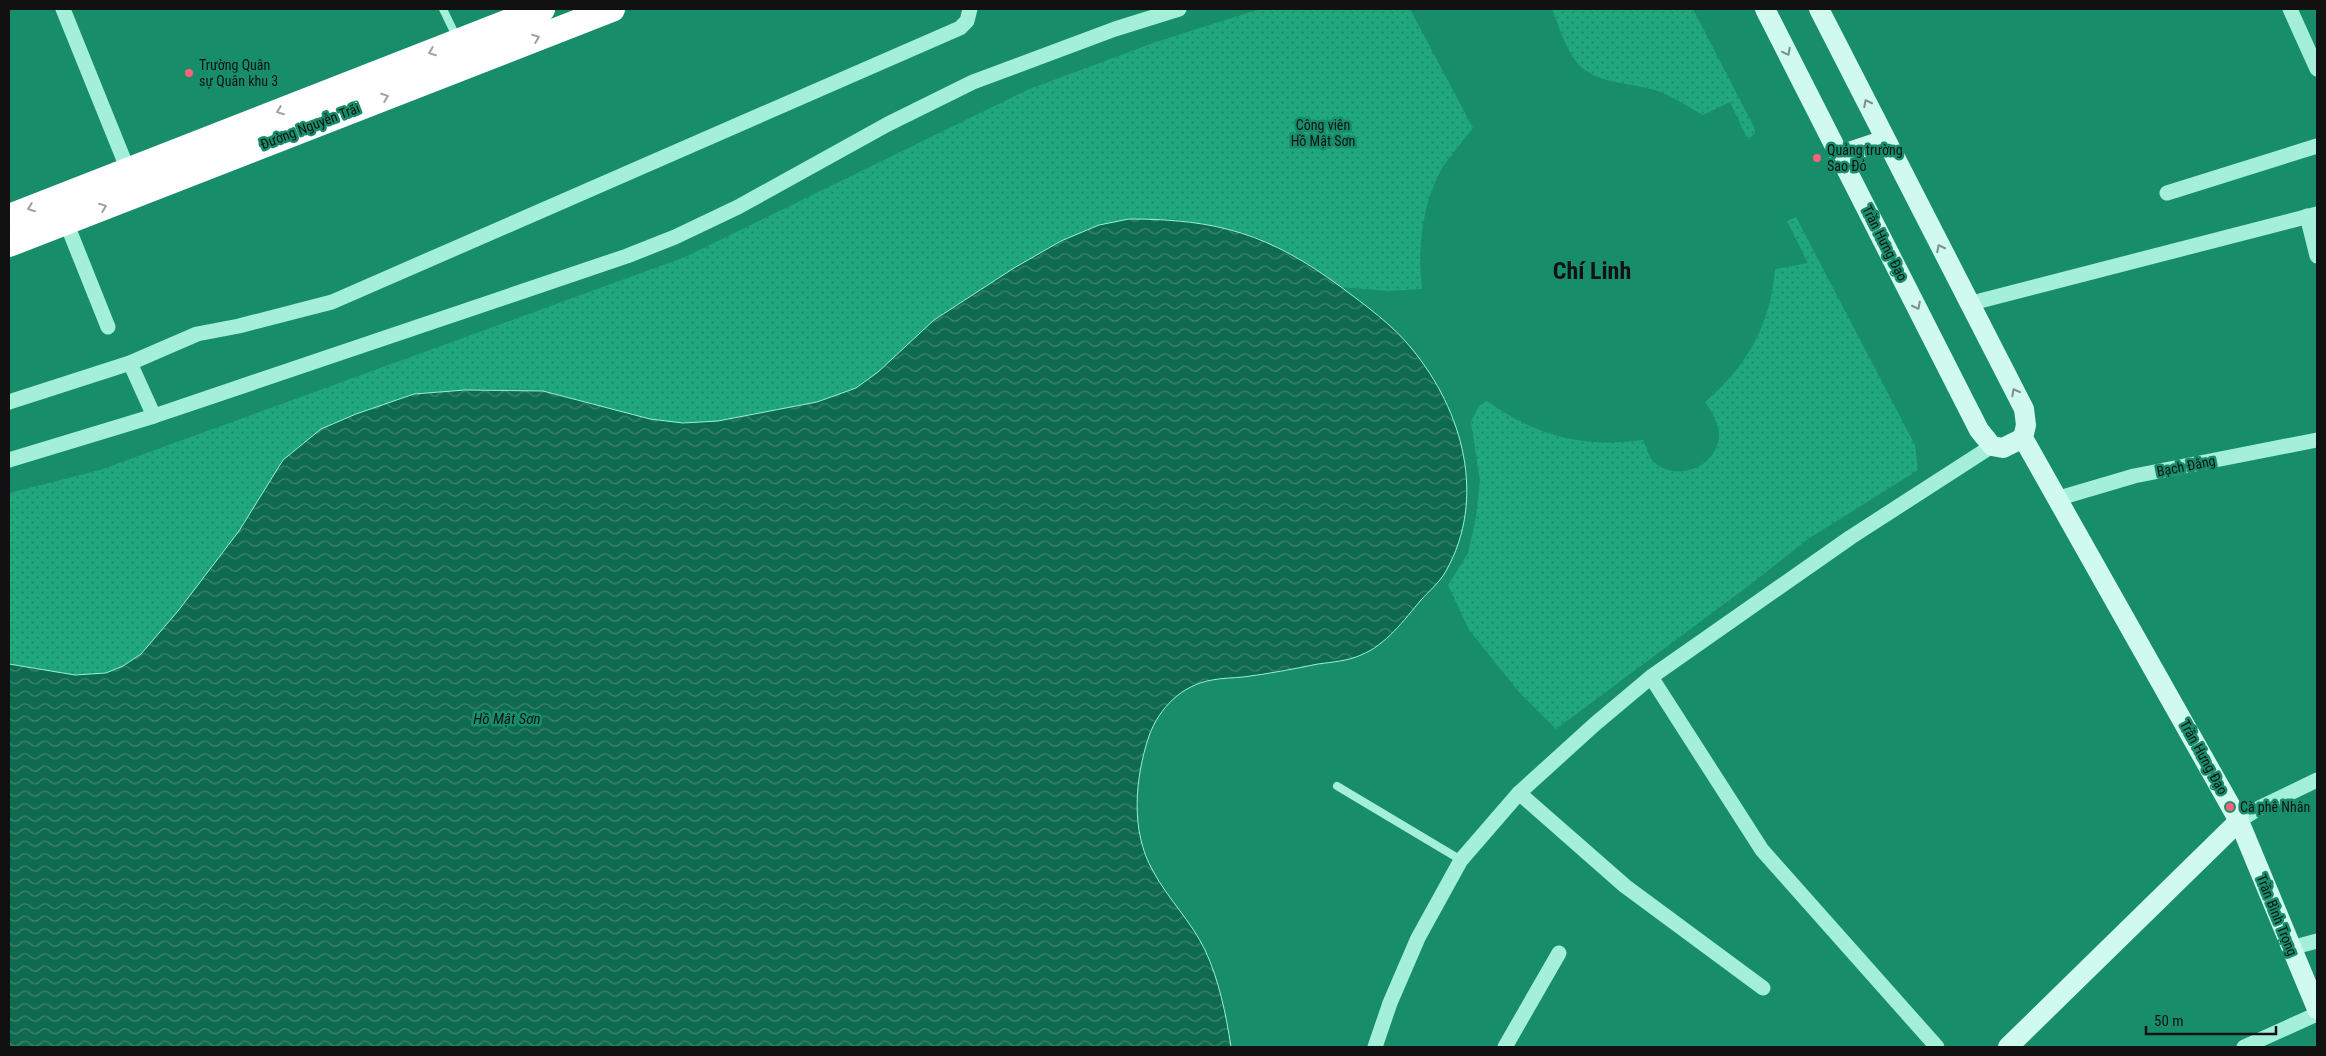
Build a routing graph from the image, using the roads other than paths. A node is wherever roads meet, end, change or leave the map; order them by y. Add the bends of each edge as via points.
1 (63, 9) edge
2 (443, 9) edge
3 (542, 9) edge
4 (612, 9) edge
5 (970, 9) edge
6 (1179, 9) edge
7 (1765, 9) edge
8 (1819, 9) edge
9 (2290, 9) edge
10 (463, 53) junction
11 (2317, 70) edge
12 (1885, 140) junction
13 (2317, 146) edge
14 (1840, 155) junction
15 (128, 170) junction
16 (2167, 193) dead end
17 (2312, 215) edge
18 (9, 217) edge
19 (66, 222) junction
20 (9, 244) edge
21 (2317, 256) edge
22 (1968, 304) junction
23 (108, 327) dead end
24 (130, 363) junction
25 (9, 402) edge
26 (154, 416) junction
27 (2023, 438) junction
28 (2317, 440) edge
29 (1992, 446) junction
30 (9, 460) edge
31 (2056, 499) junction
32 (1651, 677) junction
33 (2317, 780) edge
34 (1337, 786) dead end
35 (1519, 793) junction
36 (2239, 821) junction
37 (1461, 860) junction
38 (2317, 942) edge
39 (2290, 948) junction
40 (1558, 953) dead end
41 (1764, 988) dead end
42 (2317, 1009) edge
43 (2317, 1014) edge
44 (1375, 1047) edge
45 (1505, 1047) edge
46 (1937, 1047) edge
47 (2008, 1047) edge
48 (2244, 1047) edge

1 - 15 street
2 - 10 lane
3 - 10 highway, Đường Nguyễn Trãi
10 -> 4 highway, Đường Nguyễn Trãi
5 - 24 street via 967,21 960,28 332,302 197,334
6 - 26 street via 1115,29 973,82 675,237
7 -> 14 street, Trần Hưng Đạo
12 -> 8 street
9 - 11 street
10 -> 15 highway, Đường Nguyễn Trãi
19 -> 10 highway, Đường Nguyễn Trãi
12 - 14 street
22 -> 12 street
13 - 16 street
14 -> 29 street, Trần Hưng Đạo via 1979,430
15 -> 18 highway, Đường Nguyễn Trãi
17 - 21 street
17 - 22 street
19 - 20 highway, Đường Nguyễn Trãi
19 - 23 street
27 -> 22 street via 2026,425 2024,409
24 - 25 street
24 - 26 street
26 - 30 street
27 - 29 street via 2003,448
27 - 31 street, Trần Hưng Đạo
28 - 31 street, Bạch Đằng via 2134,476
29 - 32 street via 1851,537
31 - 36 street, Trần Hưng Đạo
32 - 35 street
32 - 46 street via 1762,850
33 - 36 street
34 - 37 lane
35 - 37 street
35 - 41 street via 1624,886
36 - 39 street, Trần Bình Trọng
36 - 47 street
37 - 44 street via 1418,938
38 - 39 street
39 - 42 street, Trần Bình Trọng
40 - 45 street
43 - 48 street

